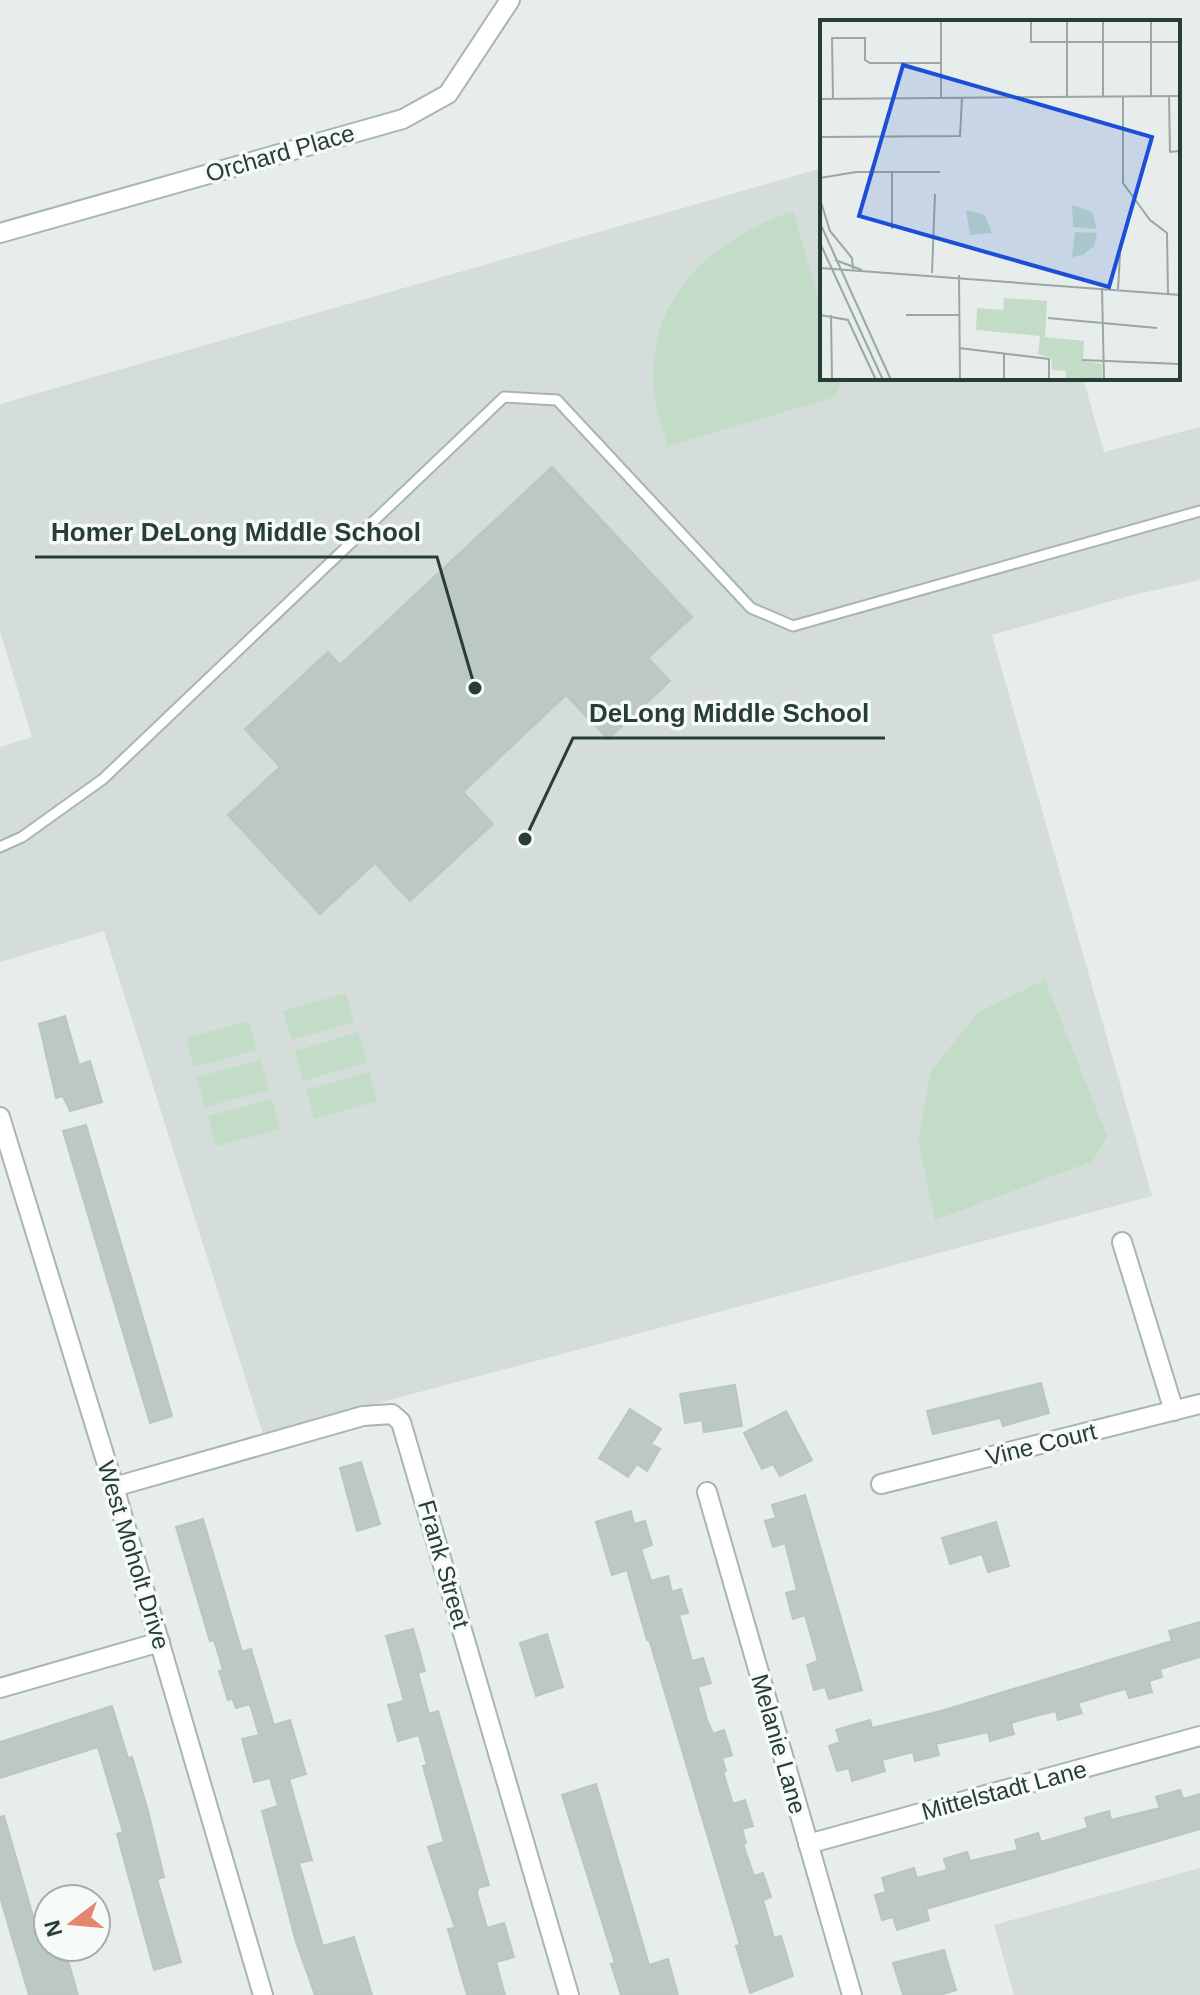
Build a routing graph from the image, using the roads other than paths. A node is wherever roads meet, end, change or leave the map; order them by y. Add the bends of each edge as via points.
1 (510, 0) edge
2 (0, 233) edge
3 (1200, 511) edge
4 (0, 847) edge
5 (0, 1117) edge
6 (3, 1136) edge
7 (1122, 1242) dead end
8 (1200, 1404) edge
9 (1174, 1411) junction
10 (881, 1484) dead end
11 (114, 1487) junction
12 (707, 1492) dead end
13 (160, 1642) junction
14 (0, 1688) edge
15 (1200, 1736) edge
16 (808, 1844) junction
17 (263, 1995) edge
18 (569, 1995) edge
19 (852, 1995) edge

1 - 2 street, Orchard Place via 448,94 403,119
3 - 4 lane via 793,626 751,608 557,400 504,397 103,779
5 - 6 street, West Moholt Drive
6 - 11 street, West Moholt Drive
7 - 9 street
8 - 9 street, Vine Court
9 - 10 street, Vine Court
11 - 13 street, West Moholt Drive
11 - 18 street, Frank Street via 363,1416 392,1414 401,1422
12 - 16 street, Melanie Lane
13 - 14 street
13 - 17 street, West Moholt Drive
15 - 16 street, Mittelstadt Lane
16 - 19 street, Melanie Lane

